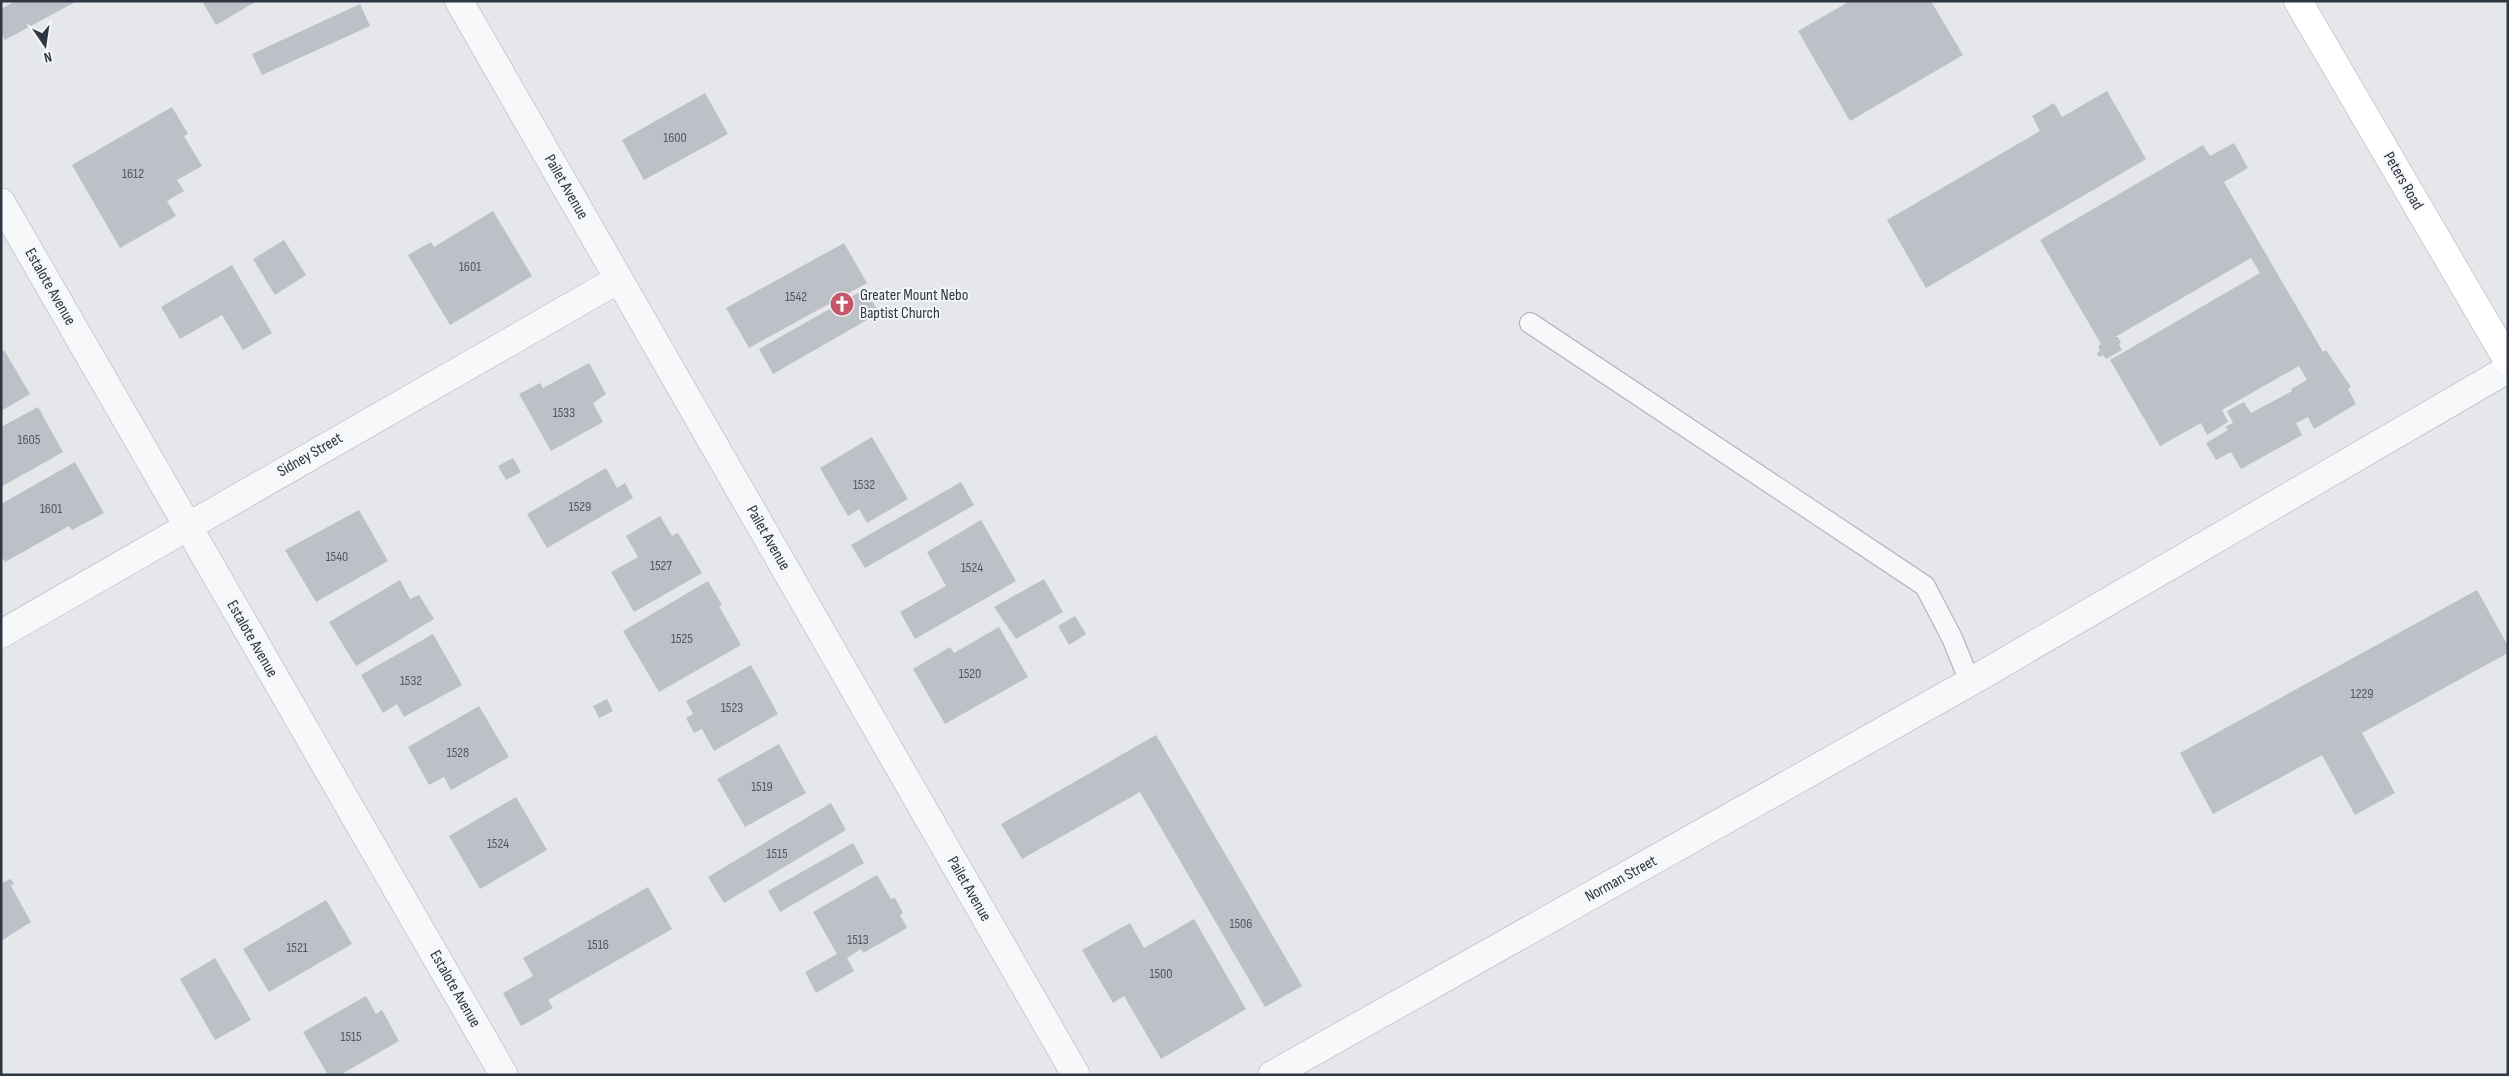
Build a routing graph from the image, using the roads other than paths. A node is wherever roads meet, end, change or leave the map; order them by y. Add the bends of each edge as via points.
1 (459, 1) edge
2 (2298, 1) edge
3 (1, 202) edge
4 (619, 279) junction
5 (1530, 323) dead end
6 (2508, 361) edge
7 (2508, 369) edge
8 (187, 526) junction
9 (1, 634) edge
10 (1970, 682) junction
11 (504, 1075) edge
12 (1076, 1075) edge
13 (1272, 1075) edge

1 - 4 street, Pailet Avenue
2 - 6 main road, Peters Road
3 - 8 street, Estalote Avenue
4 - 8 street, Sidney Street
4 - 12 street, Pailet Avenue
5 - 10 lane via 1925,586
7 - 10 street, Norman Street
8 - 9 street, Sidney Street
8 - 11 street, Estalote Avenue
10 - 13 street, Norman Street

